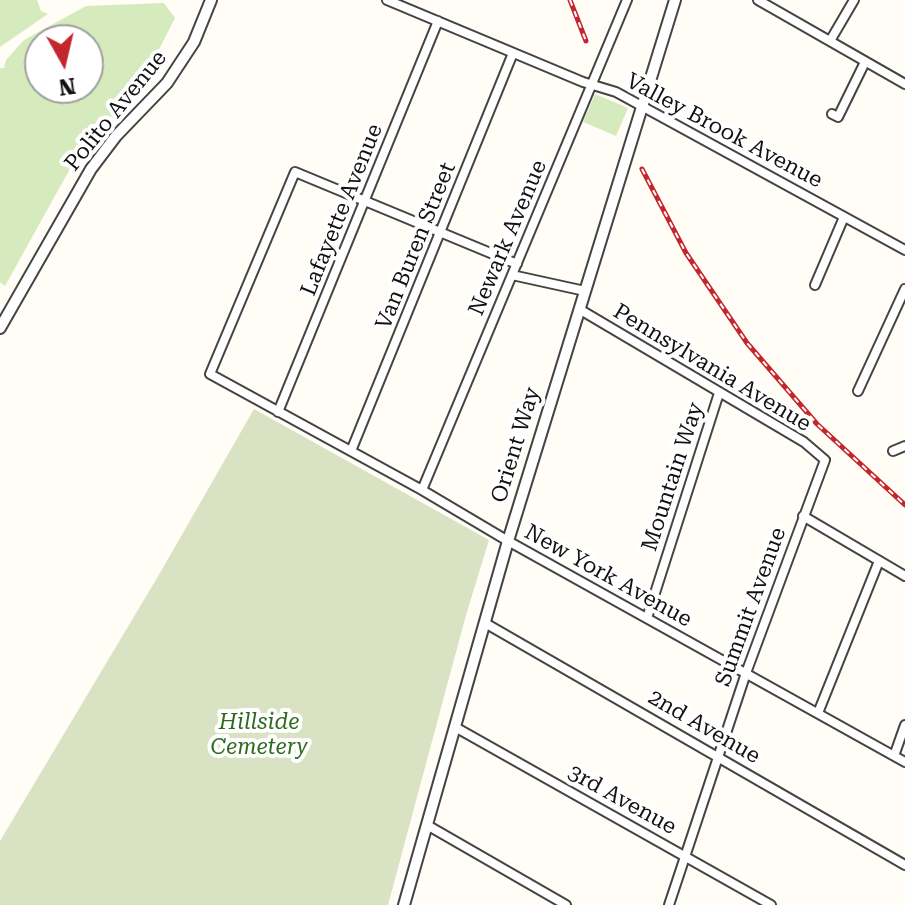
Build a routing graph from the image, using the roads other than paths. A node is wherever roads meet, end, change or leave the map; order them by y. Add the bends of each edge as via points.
1 (211, 0) edge
2 (387, 0) edge
3 (627, 0) edge
4 (675, 0) edge
5 (758, 0) edge
6 (854, 0) edge
7 (438, 21) junction
8 (830, 41) junction
9 (513, 53) junction
10 (865, 62) junction
11 (904, 83) edge
12 (592, 84) junction
13 (642, 105) junction
14 (832, 114) dead end
15 (365, 200) junction
16 (844, 217) junction
17 (441, 232) junction
18 (905, 250) edge
19 (517, 264) junction
20 (512, 275) junction
21 (815, 285) dead end
22 (905, 289) edge
23 (585, 291) junction
24 (579, 309) junction
25 (0, 328) edge
26 (858, 391) dead end
27 (719, 393) junction
28 (278, 412) junction
29 (905, 446) edge
30 (351, 451) junction
31 (893, 451) dead end
32 (825, 460) joint
33 (422, 490) junction
34 (803, 516) junction
35 (508, 541) junction
36 (879, 561) junction
37 (905, 576) edge
38 (647, 618) junction
39 (485, 623) junction
40 (746, 673) junction
41 (818, 713) junction
42 (905, 725) edge
43 (455, 727) junction
44 (719, 756) junction
45 (894, 756) junction
46 (905, 762) edge
47 (427, 825) junction
48 (685, 857) junction
49 (905, 865) edge
50 (404, 905) edge
51 (566, 905) edge
52 (669, 905) edge
53 (771, 905) edge

1 - 25 street, Polito Avenue via 194,42 167,83 91,169
2 - 7 street, Valley Brook Avenue
3 - 12 street, Newark Avenue
4 - 13 street, Orient Way
5 - 8 street
6 - 8 street
7 - 9 street, Valley Brook Avenue
7 - 15 street, Lafayette Avenue
8 - 10 street
9 - 12 street, Valley Brook Avenue
9 - 17 street, Van Buren Street
10 - 11 street
10 - 14 street via 838,117
12 - 13 street, Valley Brook Avenue
12 - 19 street, Newark Avenue
13 - 16 street, Valley Brook Avenue
13 - 23 street, Orient Way
15 - 17 street
15 - 28 street, Lafayette Avenue
15 - 28 street, New York Avenue via 295,172 210,374
16 - 18 street, Valley Brook Avenue
16 - 21 street
17 - 19 street
17 - 30 street, Van Buren Street
19 - 20 street, Newark Avenue
20 - 23 street
20 - 33 street, Newark Avenue
22 - 26 street
23 - 24 street, Orient Way
24 - 27 street, Pennsylvania Avenue
24 - 35 street, Orient Way
27 - 32 street, Pennsylvania Avenue
27 - 38 street, Mountain Way
28 - 30 street, New York Avenue
29 - 31 street
30 - 33 street, New York Avenue
32 - 34 street, Summit Avenue
33 - 35 street, New York Avenue
34 - 36 street
34 - 40 street, Summit Avenue
35 - 38 street, New York Avenue
35 - 39 street, Orient Way
36 - 37 street
36 - 41 street
38 - 40 street, New York Avenue
39 - 43 street, Orient Way
39 - 44 street, 2nd Avenue
40 - 41 street, New York Avenue
40 - 44 street, Summit Avenue
41 - 45 street, New York Avenue
42 - 45 street
43 - 47 street, Orient Way
43 - 48 street, 3rd Avenue
44 - 48 street, Summit Avenue
44 - 49 street, 2nd Avenue
45 - 46 street, New York Avenue
47 - 50 street, Orient Way
47 - 51 street
48 - 52 street, Summit Avenue
48 - 53 street, 3rd Avenue

